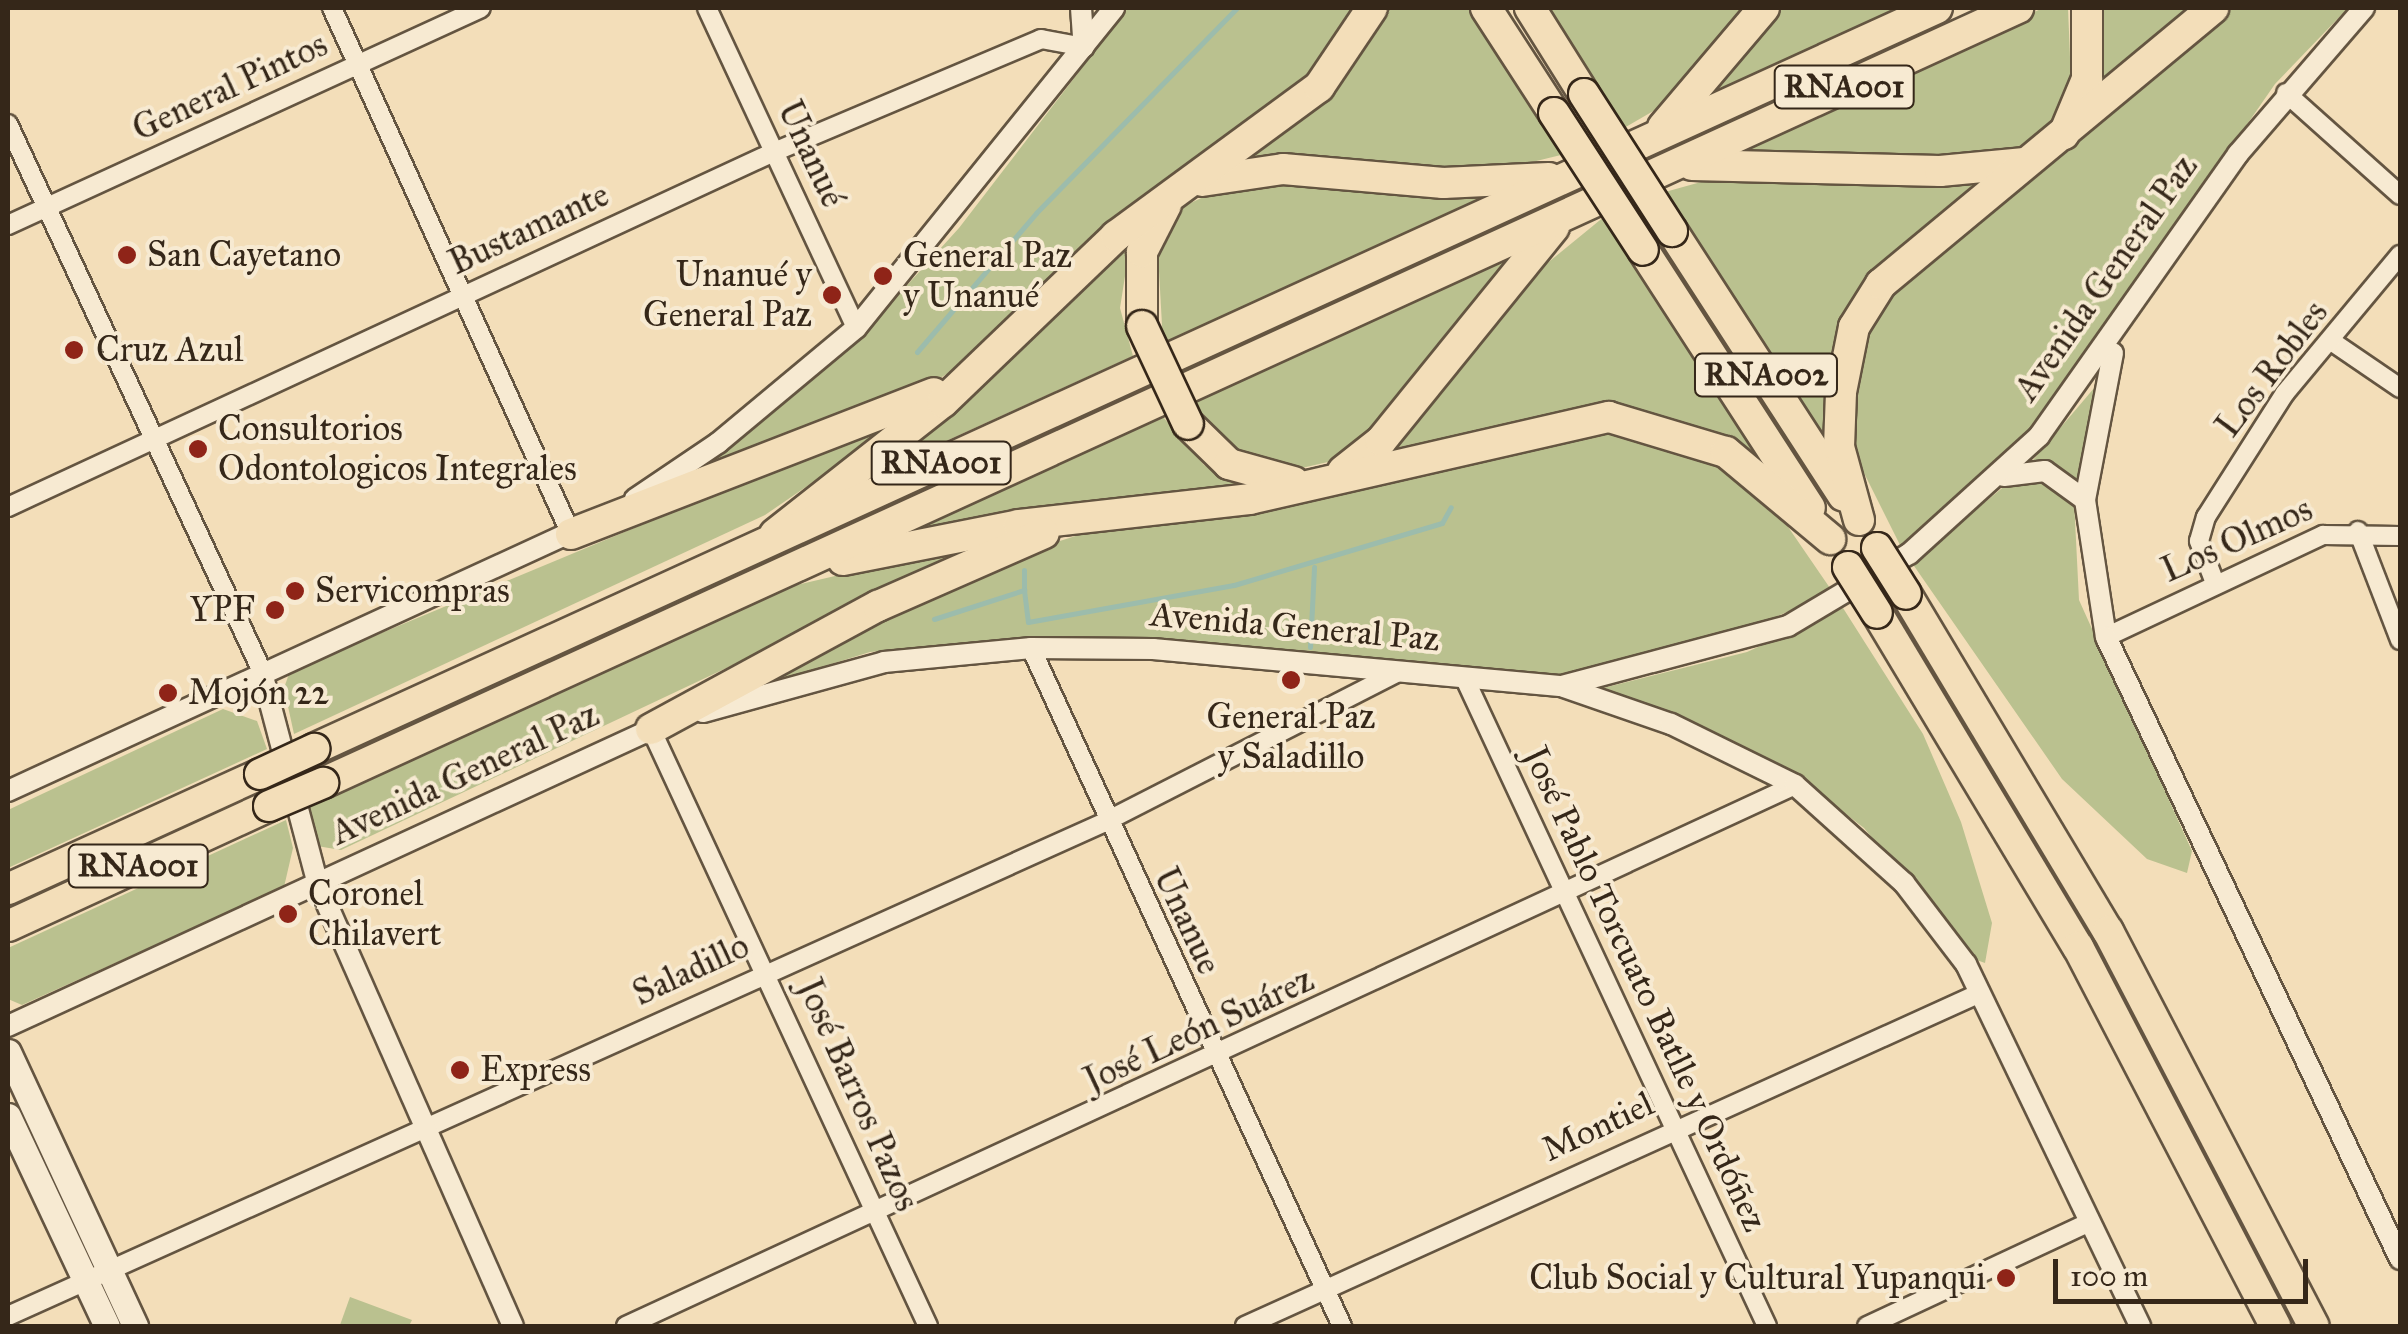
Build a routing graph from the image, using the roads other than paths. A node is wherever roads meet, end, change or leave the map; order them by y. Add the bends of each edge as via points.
1 (332, 8) edge
2 (481, 8) edge
3 (707, 8) edge
4 (1081, 8) edge
5 (1114, 8) edge
6 (1372, 8) edge
7 (1486, 8) edge
8 (1530, 8) edge
9 (1764, 8) edge
10 (1937, 8) edge
11 (2018, 8) edge
12 (2213, 8) edge
13 (2364, 8) edge
14 (2087, 10) edge
15 (1084, 46) junction
16 (358, 64) junction
17 (2286, 93) junction
18 (8, 124) edge
19 (1655, 136) junction
20 (774, 152) junction
21 (2049, 152) junction
22 (1669, 167) junction
23 (1568, 177) junction
24 (1179, 190) junction
25 (2400, 195) edge
26 (45, 208) junction
27 (1576, 209) junction
28 (8, 225) edge
29 (2400, 255) edge
30 (459, 297) junction
31 (856, 328) junction
32 (2120, 332) junction
33 (2334, 343) junction
34 (992, 358) junction
35 (2400, 388) edge
36 (158, 438) junction
37 (1998, 478) junction
38 (1322, 482) junction
39 (2085, 500) junction
40 (8, 507) edge
41 (1080, 520) junction
42 (1859, 520) junction
43 (2358, 532) junction
44 (570, 534) junction
45 (2400, 536) edge
46 (1830, 538) junction
47 (767, 543) junction
48 (781, 574) junction
49 (2216, 583) junction
50 (2400, 635) edge
51 (2106, 637) junction
52 (1031, 648) junction
53 (261, 669) junction
54 (1396, 673) junction
55 (1464, 680) junction
56 (1562, 686) junction
57 (651, 729) junction
58 (1796, 785) junction
59 (8, 788) edge
60 (1105, 822) junction
61 (318, 884) junction
62 (8, 889) edge
63 (1564, 896) junction
64 (8, 926) edge
65 (766, 971) junction
66 (1980, 993) junction
67 (8, 1026) edge
68 (8, 1052) edge
69 (1216, 1059) junction
70 (8, 1116) edge
71 (1674, 1128) junction
72 (422, 1130) junction
73 (876, 1213) junction
74 (2086, 1224) junction
75 (2400, 1259) edge
76 (110, 1269) junction
77 (85, 1280) junction
78 (1324, 1289) junction
79 (8, 1316) edge
80 (107, 1326) edge
81 (136, 1326) edge
82 (513, 1326) edge
83 (626, 1326) edge
84 (928, 1326) edge
85 (1245, 1326) edge
86 (1342, 1326) edge
87 (1767, 1326) edge
88 (1867, 1326) edge
89 (2140, 1326) edge
90 (2274, 1326) edge
91 (2314, 1326) edge

1 - 16 street
2 - 16 street, General Pintos
3 - 20 street, Unanué
4 - 15 street
5 - 15 street
6 - 24 highway via 1319,88
7 - 46 highway, RNA002, bridge
8 - 42 highway, RNA002, bridge
9 - 19 highway
10 - 19 highway, RNA001
11 - 22 highway, Avenida General Paz / RNA001
12 - 21 highway
13 - 17 street, Avenida General Paz
14 - 21 highway via 2087,79
15 - 20 street, Bustamante via 1041,39
15 - 31 street
16 - 26 street, General Pintos
16 - 30 street
17 - 25 street
17 - 32 street, Avenida General Paz
18 - 26 street
19 - 23 highway, RNA001
20 - 30 street, Bustamante
20 - 31 street, Unanué
21 - 22 highway via 1940,171
21 - 42 highway via 1915,248 1854,327 1839,447
22 - 27 highway, Avenida General Paz / RNA001
23 - 24 highway via 1443,184 1254,170
23 - 47 highway, RNA001
24 - 34 highway via 1116,236
24 - 38 highway, bridge via 1142,252 1142,326 1188,424 1258,479
26 - 28 street, General Pintos
26 - 36 street
27 - 38 highway via 1524,256 1381,441
27 - 48 highway, Avenida General Paz / RNA001
29 - 33 street, Los Robles
30 - 36 street, Bustamante
30 - 44 street
31 - 44 street via 718,443
32 - 37 street, Avenida General Paz
32 - 39 street via 2101,387
33 - 35 street
33 - 49 street, Los Robles via 2285,393 2206,517 2199,541
34 - 44 highway via 862,426
34 - 47 highway via 802,503
36 - 40 street, Bustamante
36 - 53 street
37 - 39 street via 2046,471
37 - 56 street, Avenida General Paz via 1910,554 1788,626
38 - 41 highway
38 - 46 highway via 1609,417 1726,452
39 - 51 street
41 - 48 highway via 970,532
41 - 57 highway via 878,606
42 - 91 highway, bridge via 2108,931
43 - 45 street, Los Olmos
43 - 49 street, Los Olmos via 2323,535
43 - 50 street
44 - 53 street
46 - 90 highway, bridge via 2078,948
47 - 62 highway, RNA001, bridge
48 - 64 highway, Avenida General Paz / RNA001, bridge
49 - 51 street, Los Olmos
51 - 75 street
52 - 54 street, Avenida General Paz
52 - 57 street, Avenida General Paz via 842,670
52 - 60 street, Unanue
53 - 59 street
53 - 61 street
54 - 55 street, Avenida General Paz
54 - 60 street, Saladillo
55 - 56 street, Avenida General Paz
55 - 63 street, José Pablo Torcuato Batlle y Ordóñez
56 - 58 street via 1671,724
57 - 61 street, Avenida General Paz
57 - 65 street, José Barros Pazos
58 - 63 street, José León Suárez
58 - 66 street via 1904,883
60 - 65 street, Saladillo
60 - 69 street, Unanue
61 - 67 street, Avenida General Paz
61 - 72 street
63 - 69 street, José León Suárez
63 - 71 street, José Pablo Torcuato Batlle y Ordóñez
65 - 72 street, Saladillo
65 - 73 street, José Barros Pazos
66 - 71 street, Montiel
66 - 74 street
68 - 76 main road
69 - 73 street, José León Suárez
69 - 78 street, Unanue
70 - 77 main road
71 - 78 street, Montiel
71 - 87 street, José Pablo Torcuato Batlle y Ordóñez
72 - 76 street, Saladillo
72 - 82 street
73 - 83 street, José León Suárez
73 - 84 street, José Barros Pazos
74 - 88 street
74 - 89 street
76 - 77 street, Saladillo
76 - 81 main road
77 - 79 street, Saladillo
77 - 80 main road
78 - 85 street, Montiel
78 - 86 street, Unanue

